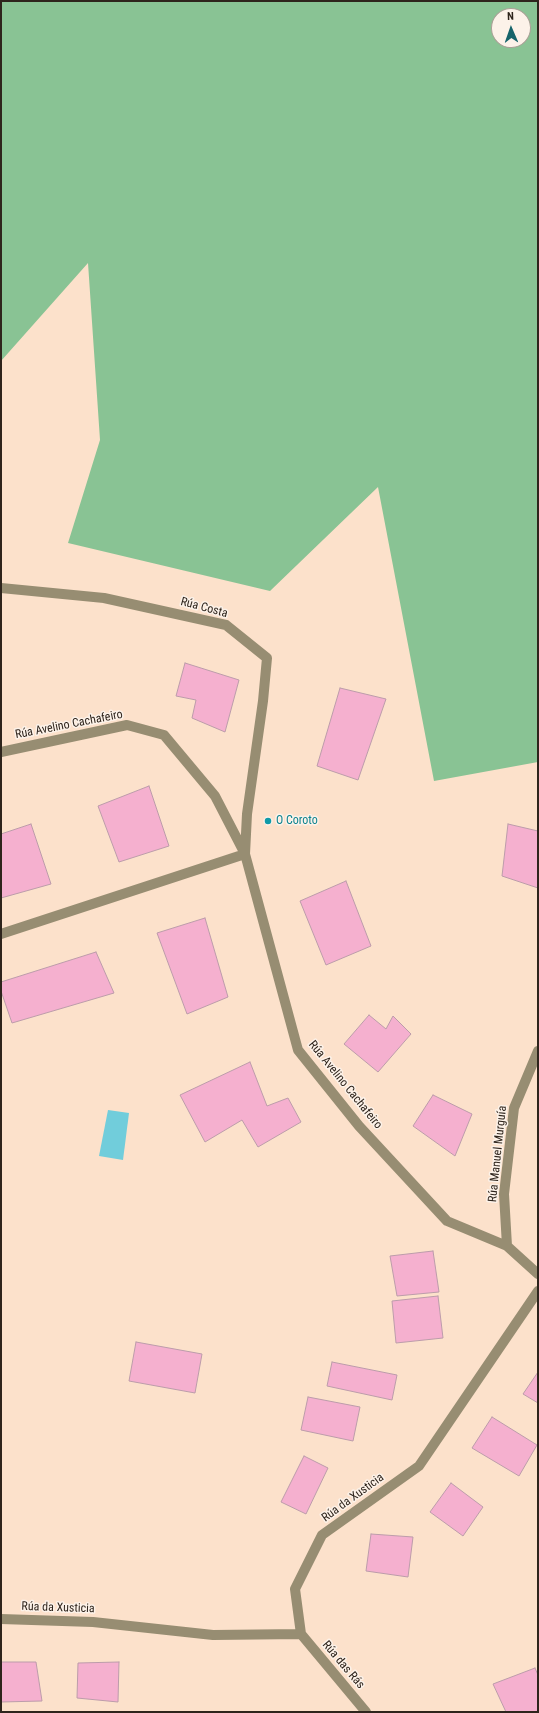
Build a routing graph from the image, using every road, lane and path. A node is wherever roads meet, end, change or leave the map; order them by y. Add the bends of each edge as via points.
1 (1, 588) edge
2 (1, 752) edge
3 (245, 854) junction
4 (1, 934) edge
5 (538, 1051) edge
6 (507, 1246) junction
7 (538, 1274) edge
8 (538, 1290) edge
9 (1, 1619) edge
10 (301, 1634) junction
11 (366, 1712) edge

1 - 3 street, Rúa Costa via 104,598 226,625 267,658 247,814
2 - 3 street, Rúa Avelino Cachafeiro via 127,725 164,735 215,796
3 - 4 street
3 - 6 street, Rúa Avelino Cachafeiro via 298,1050 359,1126 447,1222
5 - 6 street, Rúa Manuel Murguía via 514,1108 504,1194
6 - 7 street
8 - 10 street, Rúa da Xusticia via 419,1466 322,1535 295,1588
9 - 10 street, Rúa da Xusticia via 92,1622 213,1634
10 - 11 street, Rúa das Rás

